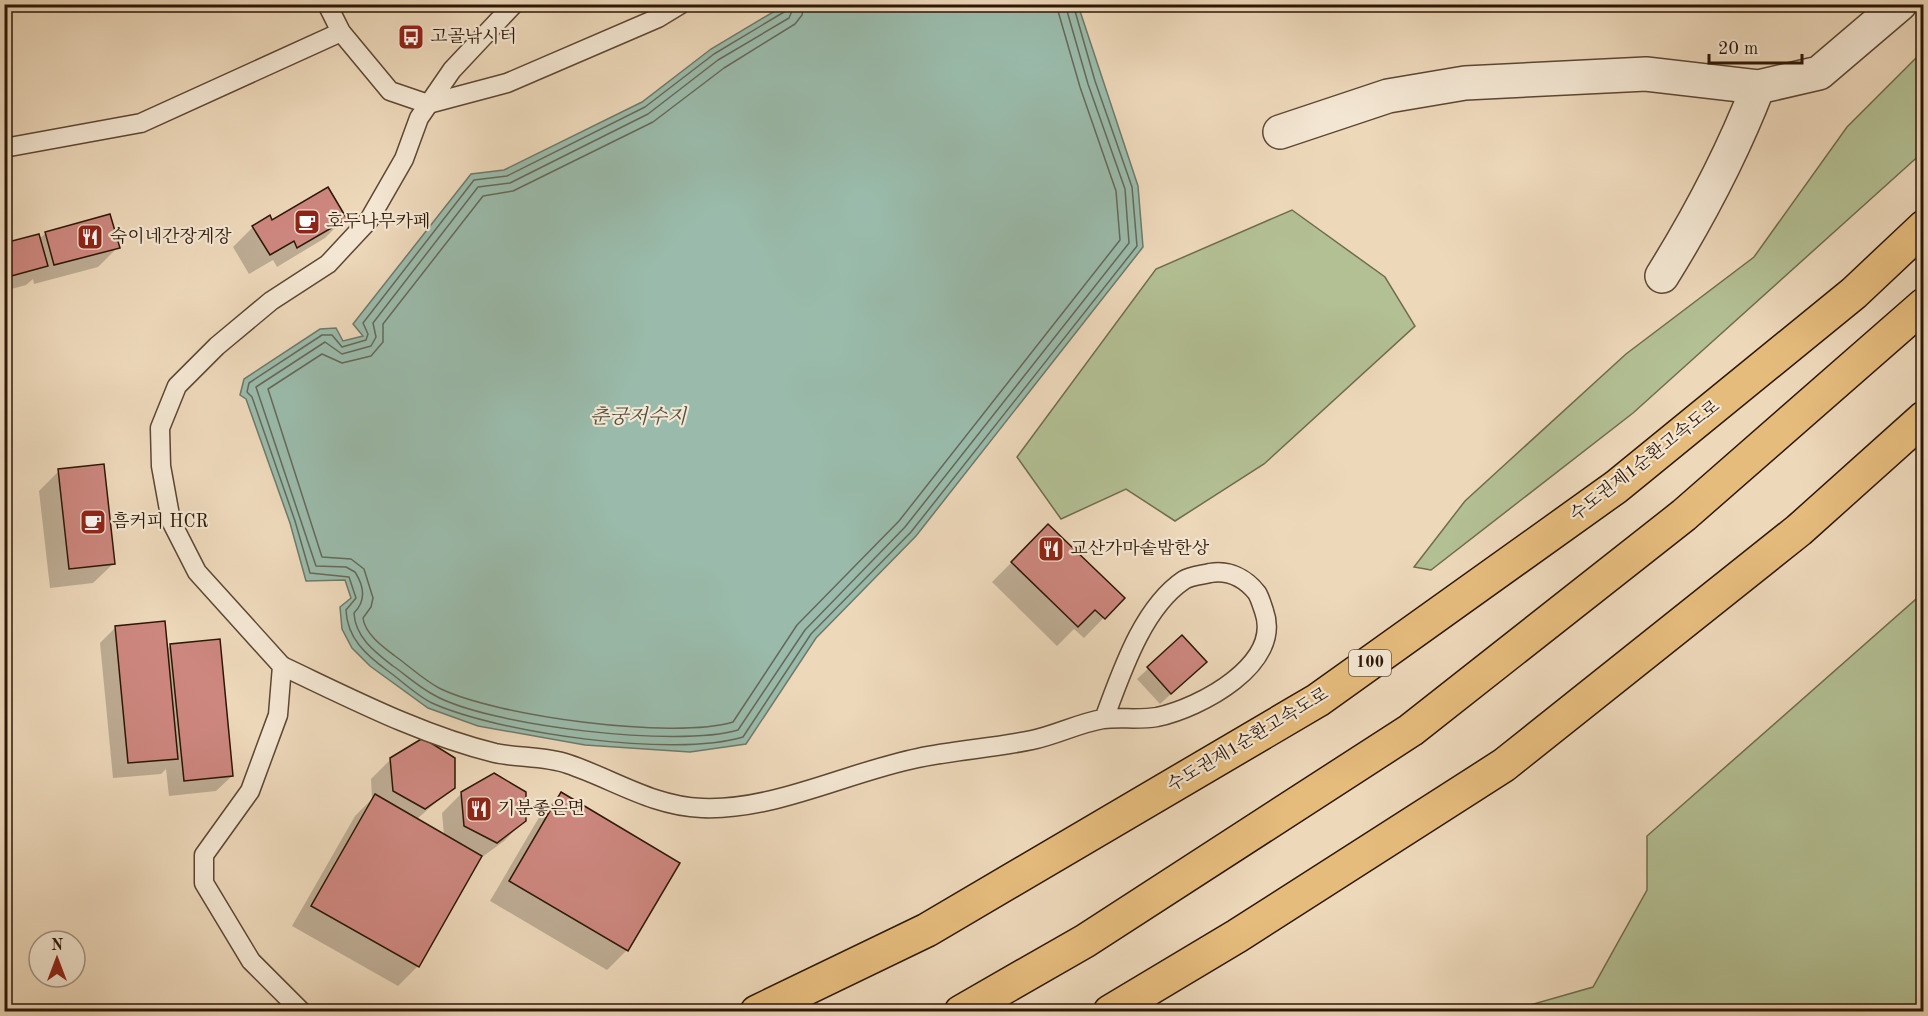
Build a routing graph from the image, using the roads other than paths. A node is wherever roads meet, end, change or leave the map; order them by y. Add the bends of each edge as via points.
1 (327, 4) edge
2 (513, 4) edge
3 (681, 4) edge
4 (1900, 4) edge
5 (341, 32) junction
6 (1758, 87) junction
7 (428, 104) junction
8 (1280, 132) dead end
9 (4, 148) edge
10 (1923, 227) edge
11 (1662, 276) dead end
12 (1923, 305) edge
13 (1923, 418) edge
14 (282, 666) junction
15 (1104, 719) junction
16 (303, 1011) edge
17 (757, 1011) edge
18 (961, 1011) edge
19 (1110, 1011) edge

1 - 5 lane
2 - 7 lane via 452,70
3 - 7 lane via 658,18 507,83
4 - 6 street via 1819,73
5 - 7 lane via 390,91
5 - 9 lane via 141,123
6 - 8 street via 1646,74 1465,83 1388,96
6 - 11 street via 1736,145
7 - 14 lane via 404,159 369,220 328,264 271,301 217,346 177,386 160,428 161,466 171,521 196,572
10 - 17 highway, 수도권제1순환고속도로 / 100 via 1854,293 1616,487 1318,700 927,930
12 - 18 highway via 1684,515 1411,730 1085,941
13 - 19 highway via 1799,530 1504,765 1238,936
14 - 15 lane via 424,729 494,752 566,763 671,804 703,808 745,804 916,758 1034,740
14 - 16 lane via 278,715 250,791 204,855 204,883 251,961
15 - 15 lane via 1156,717 1190,707 1252,666 1266,643 1268,622 1258,594 1237,575 1214,572 1185,579 1156,608 1130,650

